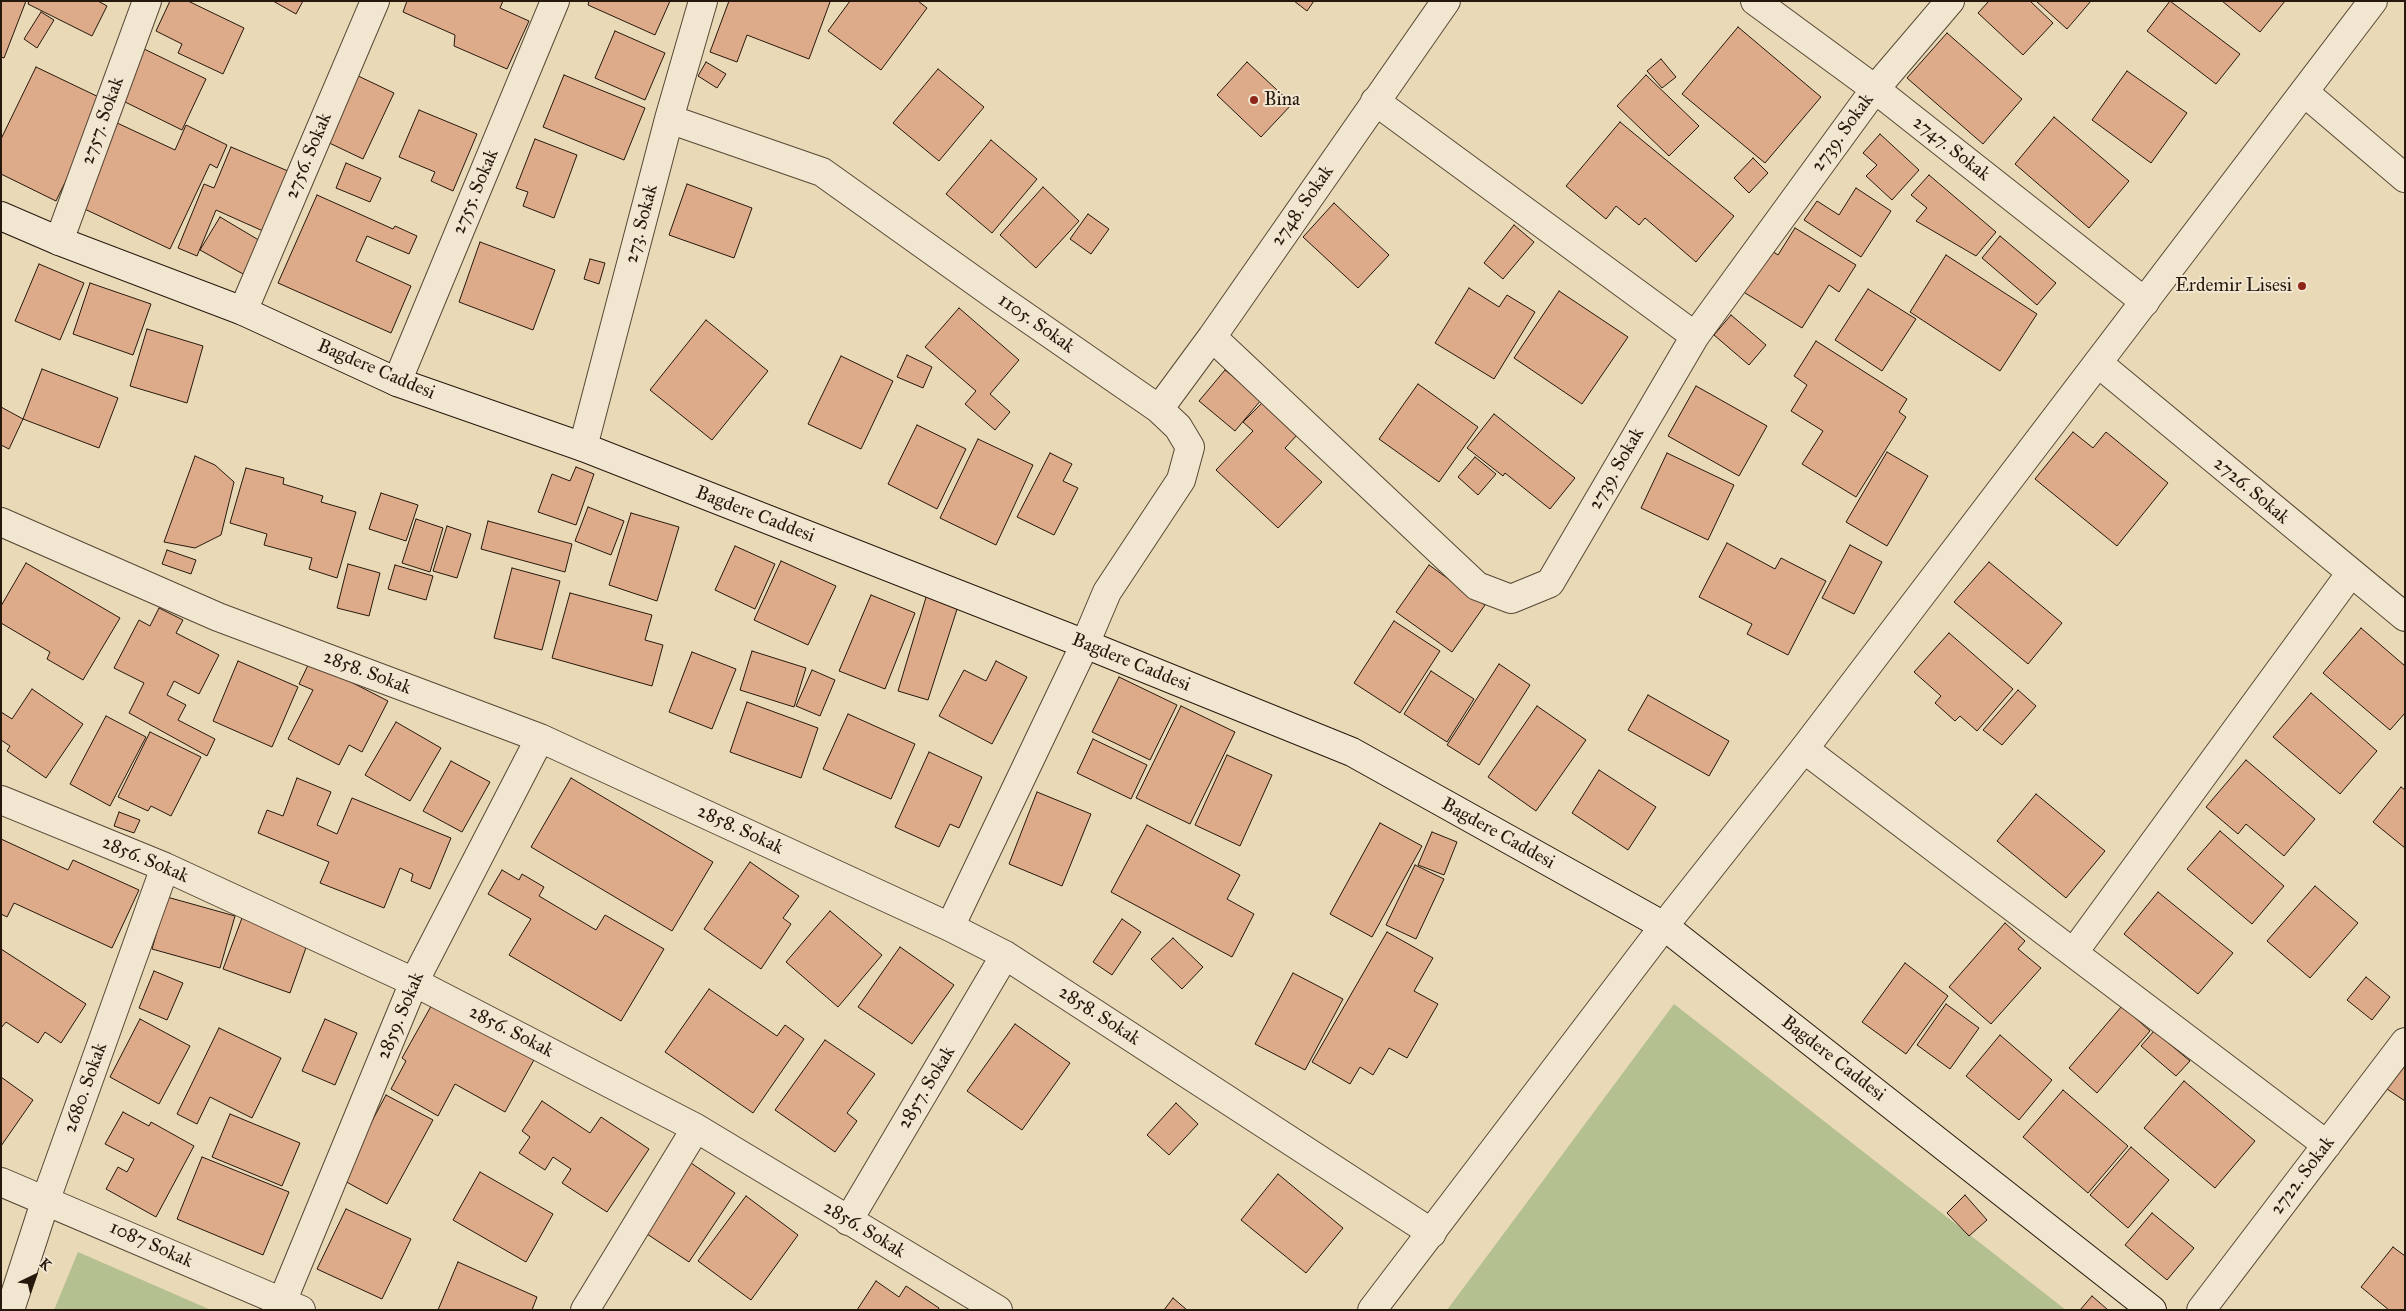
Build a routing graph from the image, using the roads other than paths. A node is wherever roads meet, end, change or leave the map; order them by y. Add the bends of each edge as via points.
1 (147, 1) edge
2 (375, 1) edge
3 (556, 1) edge
4 (703, 1) edge
5 (1446, 1) edge
6 (1755, 1) edge
7 (1950, 1) edge
8 (2373, 1) edge
9 (1875, 89) junction
10 (2304, 92) junction
11 (1375, 101) junction
12 (669, 119) junction
13 (2405, 178) edge
14 (1, 216) edge
15 (59, 241) junction
16 (2145, 302) junction
17 (243, 311) junction
18 (1695, 336) junction
19 (1212, 337) junction
20 (2098, 363) junction
21 (397, 382) junction
22 (1159, 409) junction
23 (583, 447) junction
24 (1, 522) edge
25 (2350, 574) junction
26 (2405, 617) edge
27 (1085, 644) junction
28 (540, 738) junction
29 (1804, 750) junction
30 (1, 800) edge
31 (165, 867) junction
32 (1664, 926) junction
33 (950, 927) junction
34 (2074, 952) junction
35 (1005, 955) junction
36 (414, 982) junction
37 (2405, 1042) edge
38 (696, 1128) junction
39 (2327, 1144) junction
40 (1, 1182) edge
41 (46, 1199) junction
42 (848, 1220) junction
43 (1432, 1233) junction
44 (292, 1306) edge
45 (10, 1310) edge
46 (585, 1310) edge
47 (998, 1310) edge
48 (1372, 1310) edge
49 (2152, 1310) edge
50 (2201, 1310) edge

1 - 15 street, 2757. Sokak
2 - 17 street, 2756. Sokak
3 - 21 street, 2755. Sokak
4 - 12 street, 273. Sokak
5 - 11 street, 2748. Sokak
6 - 9 street, 2747. Sokak
7 - 9 street, 2739. Sokak
8 - 10 street
9 - 16 street, 2747. Sokak
9 - 18 street, 2739. Sokak
10 - 13 street
10 - 16 street
11 - 18 street
11 - 19 street, 2748. Sokak
12 - 22 street, 1105. Sokak via 822,172
12 - 23 street, 273. Sokak
14 - 15 street, Bagdere Caddesi
15 - 17 street, Bagdere Caddesi
16 - 20 street
17 - 21 street, Bagdere Caddesi
18 - 19 street, 2739. Sokak via 1550,583 1511,599 1478,586
19 - 22 street, 2748. Sokak
20 - 25 street, 2726. Sokak
20 - 29 street
21 - 23 street, Bagdere Caddesi
22 - 27 street, 1105. Sokak via 1178,428 1190,447 1181,480 1107,592
23 - 27 street, Bagdere Caddesi
24 - 28 street, 2858. Sokak via 218,617
25 - 26 street, 2726. Sokak
25 - 34 street
27 - 32 street, Bagdere Caddesi via 1352,752
27 - 33 street
28 - 33 street, 2858. Sokak
28 - 36 street, 2859. Sokak
29 - 32 street
29 - 34 street
30 - 31 street, 2856. Sokak
31 - 36 street, 2856. Sokak
31 - 41 street, 2680. Sokak
32 - 43 street
32 - 49 street, Bagdere Caddesi
33 - 35 street, 2858. Sokak
34 - 39 street
35 - 42 street, 2857. Sokak
35 - 43 street, 2858. Sokak
36 - 38 street, 2856. Sokak
36 - 44 street, 2859. Sokak
37 - 39 street, 2722. Sokak
38 - 42 street, 2856. Sokak
38 - 46 street
39 - 50 street, 2722. Sokak
40 - 41 street, 1087 Sokak
41 - 44 street, 1087 Sokak
41 - 45 street, 2680. Sokak
42 - 47 street, 2856. Sokak
43 - 48 street

